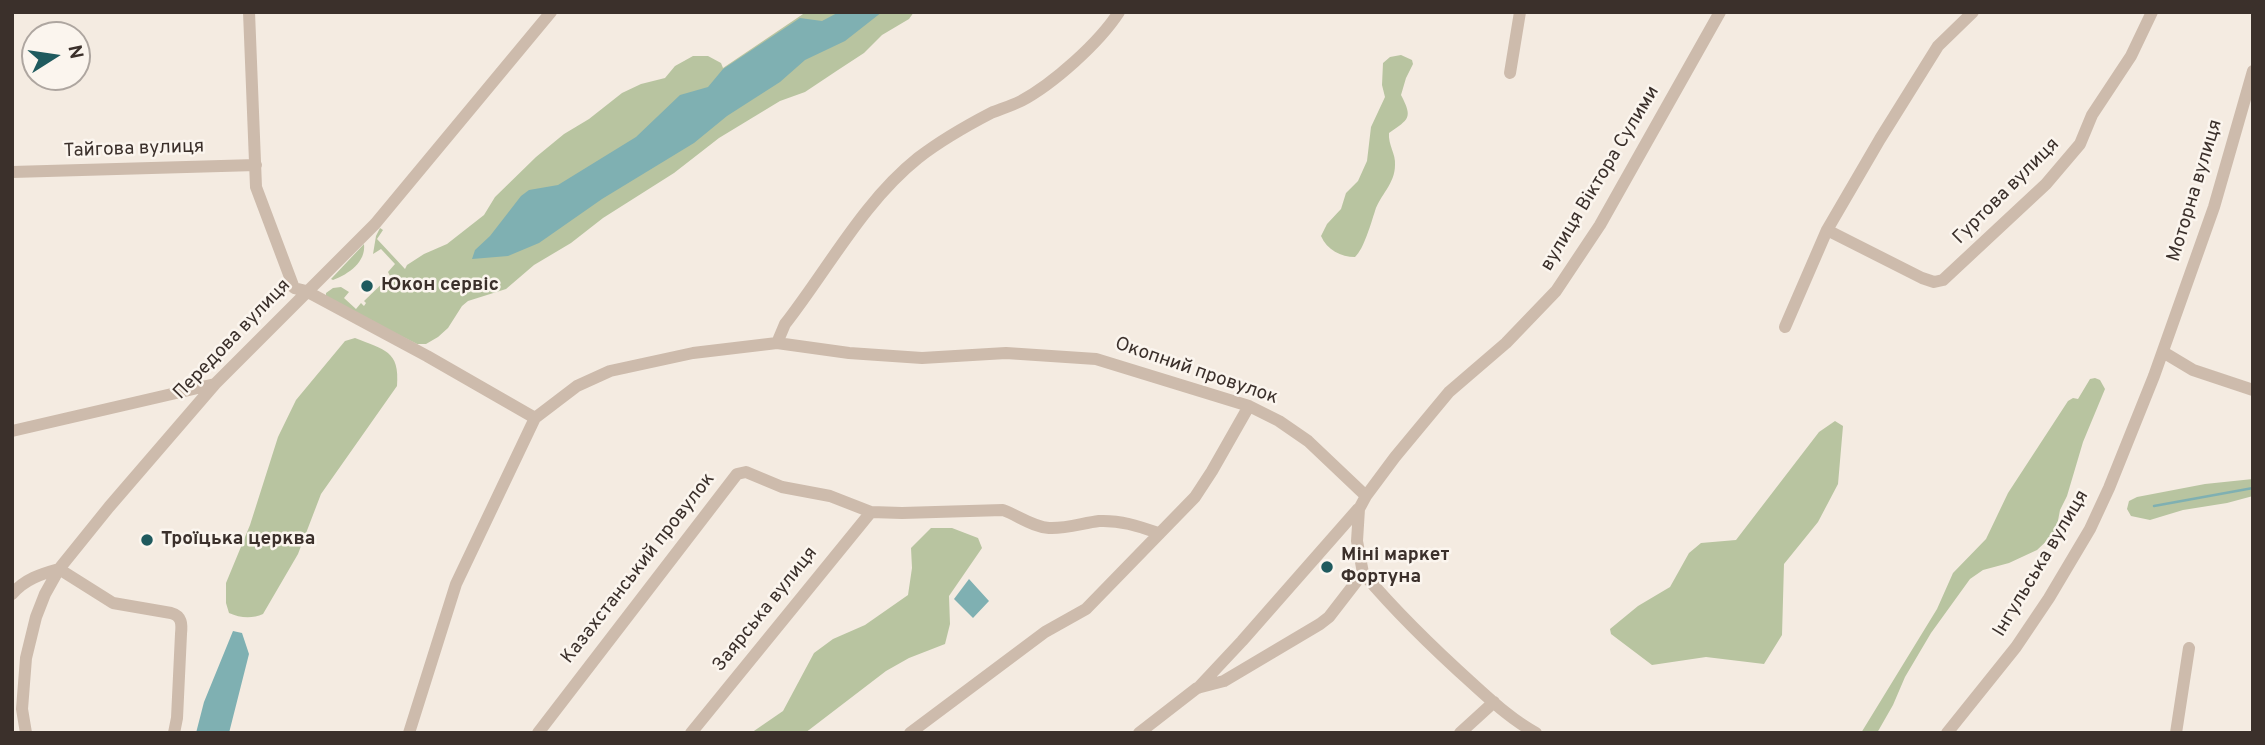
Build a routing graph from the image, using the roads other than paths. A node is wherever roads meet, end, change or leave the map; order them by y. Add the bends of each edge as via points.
1 (249, 12) edge
2 (551, 12) edge
3 (1119, 12) edge
4 (1520, 12) edge
5 (1720, 12) edge
6 (1973, 12) edge
7 (2152, 12) edge
8 (2253, 71) edge
9 (1510, 73) dead end
10 (256, 165) junction
11 (12, 172) edge
12 (1827, 230) junction
13 (306, 291) junction
14 (2174, 321) joint
15 (1785, 327) dead end
16 (777, 344) junction
17 (2163, 352) junction
18 (215, 384) junction
19 (2253, 390) edge
20 (1249, 406) junction
21 (536, 418) junction
22 (12, 431) edge
23 (1366, 496) junction
24 (1359, 509) junction
25 (871, 512) junction
26 (1158, 533) junction
27 (59, 569) junction
28 (1363, 573) junction
29 (12, 594) edge
30 (2189, 648) dead end
31 (1197, 688) junction
32 (1494, 702) junction
33 (26, 733) edge
34 (174, 733) edge
35 (409, 733) edge
36 (538, 733) edge
37 (691, 733) edge
38 (910, 733) edge
39 (1139, 733) edge
40 (1460, 733) edge
41 (1536, 733) edge
42 (1947, 733) edge
43 (2176, 733) edge

1 - 10 street
2 - 13 street, Передова вулиця via 375,224
3 - 16 street via 1071,65 1044,86 917,159 860,222 785,324
4 - 9 street
5 - 23 street, вулиця Віктора Сулими via 1600,225 1556,291 1449,392
6 - 12 street via 1937,46
7 - 12 street, Гуртова вулиця via 2080,144 2046,184 1944,280 1922,278
8 - 14 street, Моторна вулиця via 2214,207
10 - 11 street, Тайгова вулиця
10 - 13 street via 256,187 271,232 294,288
12 - 15 street
13 - 18 street, Передова вулиця
13 - 21 street
14 - 17 street, Інгульська вулиця
16 - 20 street, Окопний провулок via 922,358 1006,353 1096,359
16 - 21 street, Окопний провулок via 693,353 610,371 577,386
17 - 19 street via 2193,370
17 - 42 street, Інгульська вулиця via 2090,528 2016,647
18 - 22 street
18 - 27 street, Передова вулиця
20 - 23 street, Окопний провулок via 1308,441
20 - 26 street via 1195,497
21 - 35 street via 456,584
23 - 24 street, вулиця Віктора Сулими
24 - 28 street, вулиця Віктора Сулими via 1357,541
24 - 31 street, вулиця Віктора Сулими
25 - 26 street via 1003,510 1050,528 1121,521
25 - 36 street, Казахстанський провулок via 746,472 737,474
25 - 37 street, Заярська вулиця
26 - 38 street via 1086,609 1045,632
27 - 29 street via 38,575
27 - 33 street, Передова вулиця via 36,617 26,658 22,709
27 - 34 street via 113,603 179,617
28 - 31 street, вулиця Віктора Сулими via 1320,624 1224,681
28 - 32 street via 1397,612
30 - 43 street
31 - 39 street, вулиця Віктора Сулими
32 - 40 street
32 - 41 street

